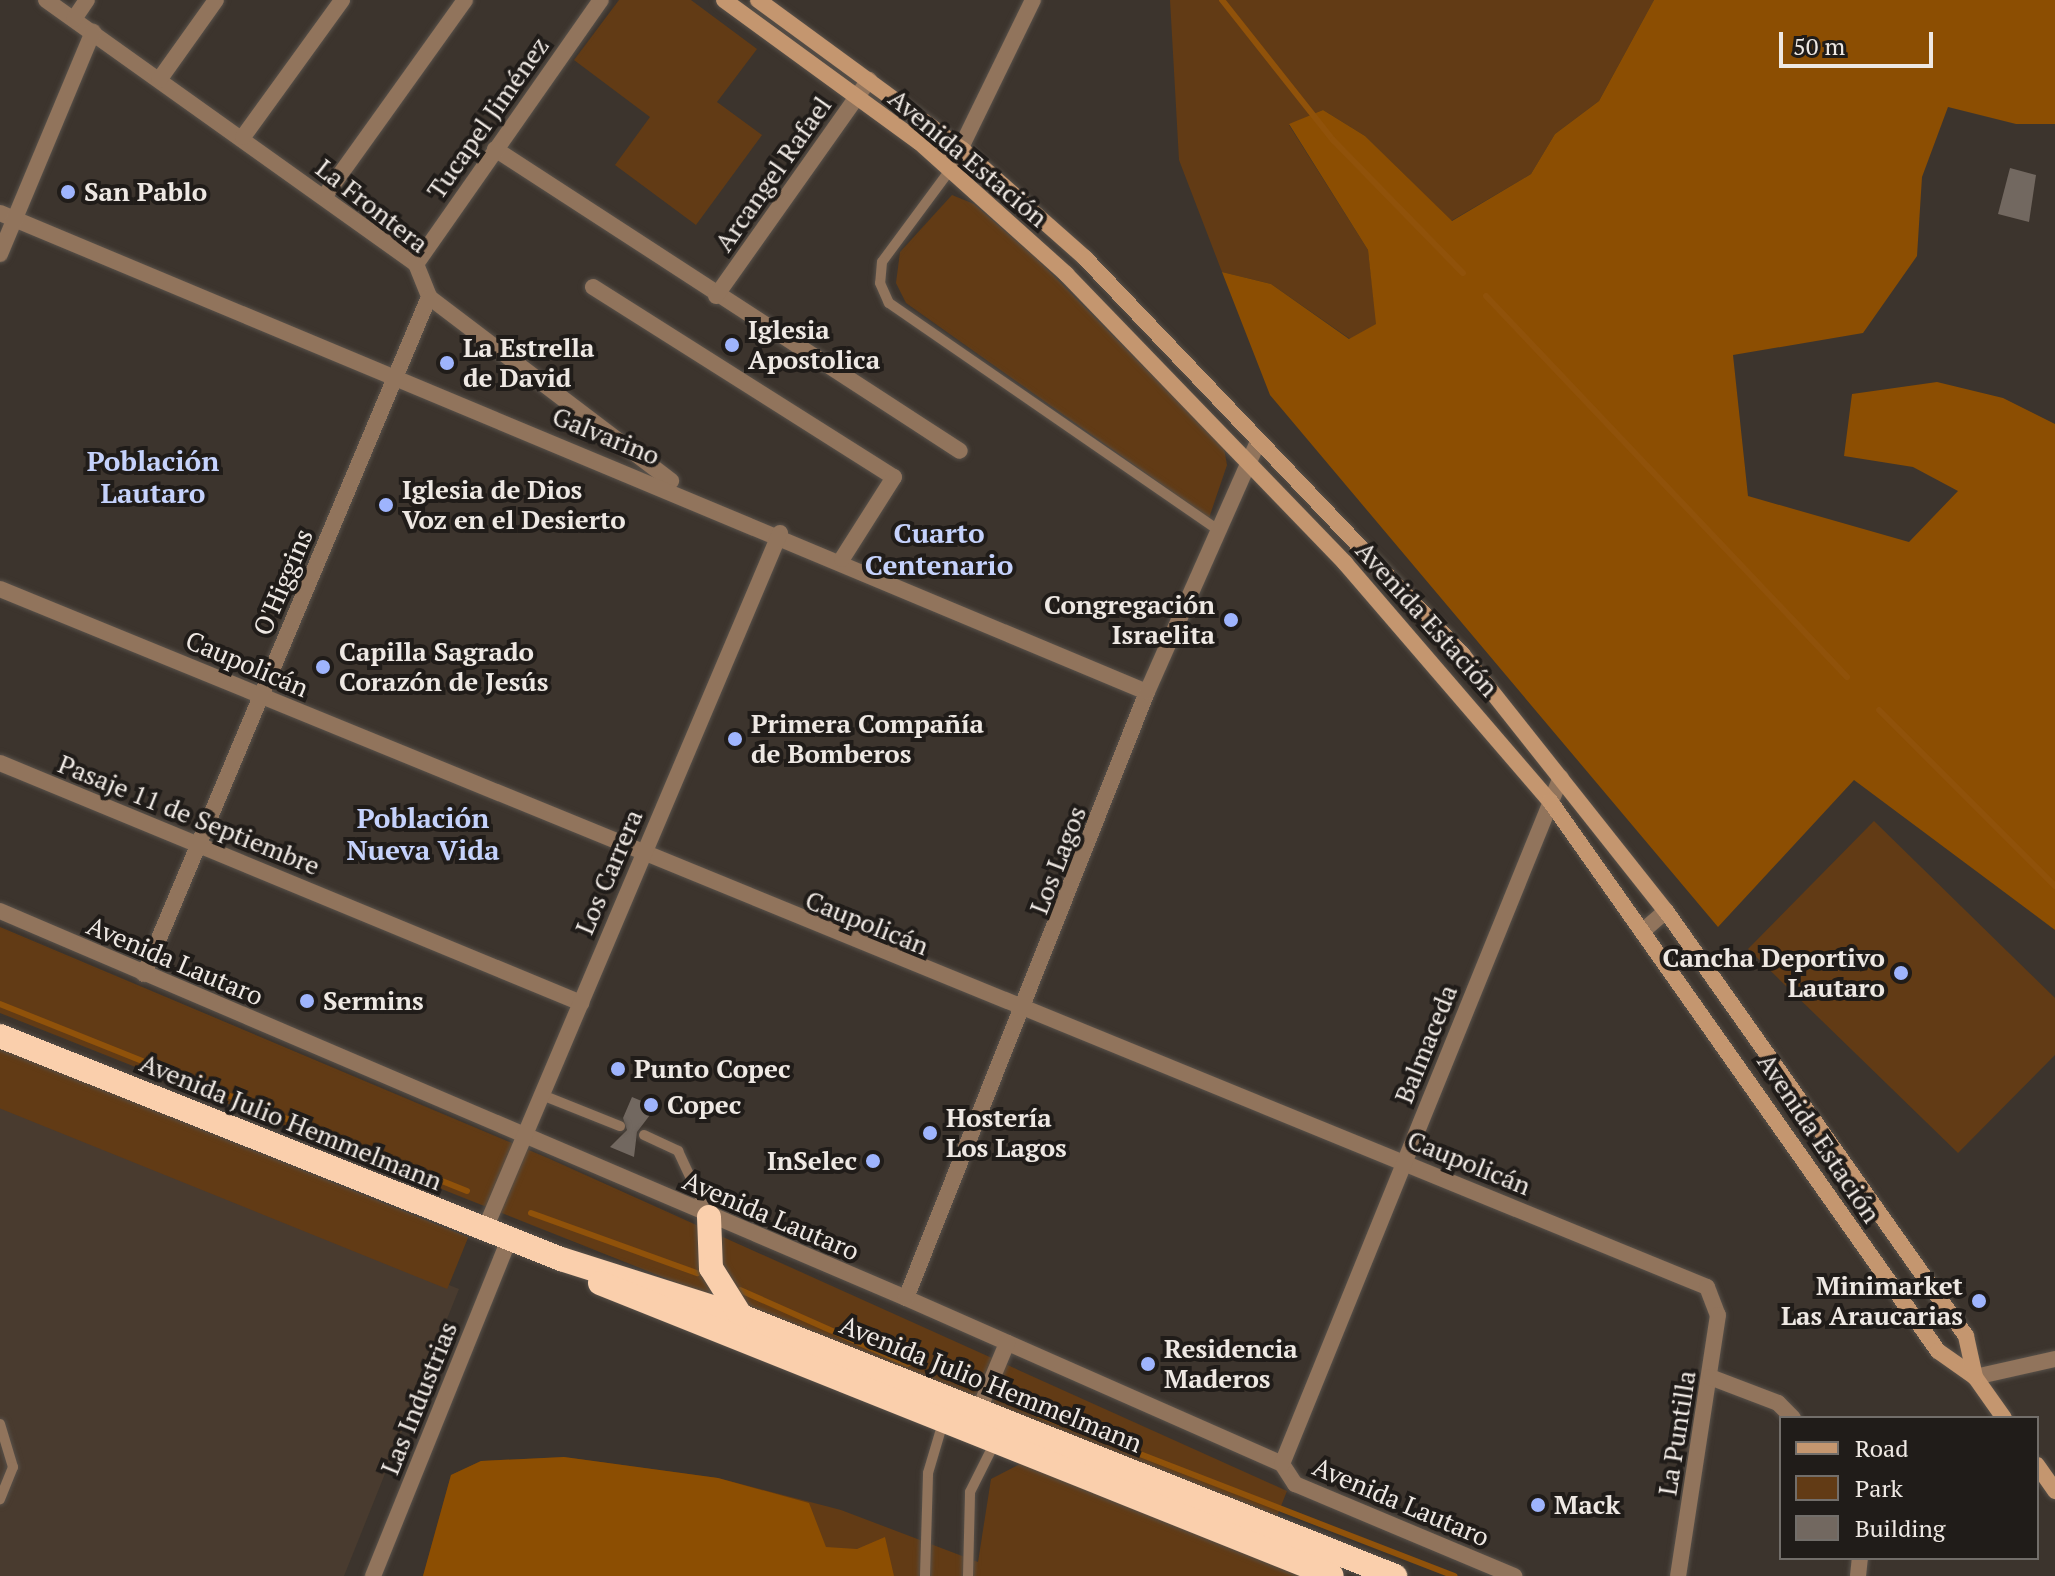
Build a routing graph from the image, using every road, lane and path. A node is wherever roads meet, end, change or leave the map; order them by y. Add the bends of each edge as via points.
1 (46, 0) edge
2 (87, 0) edge
3 (216, 0) edge
4 (342, 0) edge
5 (465, 0) edge
6 (601, 0) edge
7 (724, 0) edge
8 (758, 0) edge
9 (1033, 0) edge
10 (74, 19) junction
11 (93, 32) junction
12 (159, 80) junction
13 (869, 80) junction
14 (857, 96) junction
15 (243, 137) junction
16 (495, 149) junction
17 (963, 150) junction
18 (950, 170) junction
19 (324, 197) junction
20 (7, 216) edge
21 (0, 254) edge
22 (416, 264) junction
23 (593, 287) dead end
24 (716, 296) junction
25 (429, 297) junction
26 (395, 376) junction
27 (1258, 441) junction
28 (960, 451) dead end
29 (1243, 461) junction
30 (690, 496) junction
31 (1215, 528) junction
32 (780, 533) junction
33 (842, 559) junction
34 (0, 589) edge
35 (1147, 692) junction
36 (261, 696) junction
37 (0, 763) edge
38 (1561, 777) junction
39 (1550, 801) junction
40 (198, 845) junction
41 (641, 857) junction
42 (0, 911) edge
43 (1666, 911) junction
44 (1644, 930) junction
45 (144, 974) junction
46 (581, 1003) junction
47 (1025, 1013) junction
48 (0, 1036) edge
49 (542, 1095) junction
50 (620, 1126) dead end
51 (644, 1135) dead end
52 (523, 1139) junction
53 (1404, 1163) junction
54 (709, 1217) junction
55 (485, 1229) junction
56 (509, 1239) junction
57 (561, 1259) junction
58 (1717, 1297) joint
59 (906, 1298) junction
60 (741, 1316) junction
61 (1007, 1343) junction
62 (2055, 1359) edge
63 (1710, 1377) junction
64 (1975, 1377) junction
65 (947, 1409) junction
66 (979, 1410) junction
67 (1791, 1416) edge
68 (2003, 1416) edge
69 (0, 1424) edge
70 (1002, 1430) junction
71 (1282, 1464) junction
72 (2039, 1468) edge
73 (2055, 1491) edge
74 (0, 1499) edge
75 (373, 1576) edge
76 (925, 1576) edge
77 (968, 1576) edge
78 (1332, 1576) edge
79 (1395, 1576) edge
80 (1514, 1576) edge
81 (1678, 1576) edge

1 - 10 street, La Frontera
2 - 10 street
3 - 12 street
4 - 15 street
5 - 19 street
6 - 16 street, Tucapel Jiménez
7 - 14 street, Avenida Estación
8 - 13 street, Avenida Estación
9 - 17 street
10 - 11 street, La Frontera
11 - 12 street, La Frontera
11 - 20 street
12 - 15 street, La Frontera
13 - 14 street, Arcangel Rafael
13 - 17 street, Avenida Estación
14 - 18 street, Avenida Estación
14 - 24 street, Arcangel Rafael
15 - 19 street, La Frontera
16 - 22 street, Tucapel Jiménez
16 - 24 street
17 - 18 street
17 - 27 street, Avenida Estación via 1096,268
18 - 29 street, Avenida Estación via 1077,284
18 - 31 lane via 882,262 880,283 889,303
19 - 22 street, La Frontera
20 - 21 street
20 - 26 street, Galvarino
22 - 25 street, La Frontera
23 - 33 street via 894,477
24 - 28 street
25 - 26 street, O'Higgins
25 - 30 street
26 - 30 street, Galvarino
26 - 36 street, O'Higgins
27 - 29 street, Los Lagos
27 - 38 street, Avenida Estación via 1375,557
29 - 31 street, Los Lagos
29 - 39 street, Avenida Estación via 1345,563
30 - 32 street, Galvarino
31 - 35 street, Los Lagos
32 - 33 street, Galvarino
32 - 41 street, Los Carrera
33 - 35 street, Galvarino
34 - 36 street, Caupolicán
35 - 47 street, Los Lagos
36 - 40 street, O'Higgins
36 - 41 street, Caupolicán
37 - 40 street, Pasaje 11 de Septiembre
38 - 39 street, Balmaceda
38 - 43 street, Avenida Estación
39 - 44 street, Avenida Estación
39 - 53 street, Balmaceda
40 - 45 street, O'Higgins
40 - 46 street, Pasaje 11 de Septiembre
41 - 46 street, Los Carrera
41 - 47 street, Caupolicán
42 - 45 street, Avenida Lautaro
43 - 44 street
43 - 64 street, Avenida Estación via 1966,1336
44 - 64 street, Avenida Estación via 1938,1351
45 - 52 street, Avenida Lautaro
46 - 49 street, Los Carrera
47 - 53 street, Caupolicán
47 - 59 street, Los Lagos
48 - 55 highway, Avenida Julio Hemmelmann
49 - 50 lane
49 - 52 street, Los Carrera
51 - 54 lane via 678,1151
52 - 54 street, Avenida Lautaro
52 - 55 street, Los Carrera
53 - 58 street, Caupolicán via 1692,1279
53 - 71 street, Balmaceda
54 - 59 street, Avenida Lautaro
54 - 60 highway via 711,1268
55 - 56 highway, Avenida Julio Hemmelmann
56 - 57 highway, Avenida Julio Hemmelmann
56 - 75 street, Las Industrias
57 - 60 highway, Avenida Julio Hemmelmann
57 - 65 highway, Avenida Julio Hemmelmann via 605,1286
58 - 63 street, La Puntilla
59 - 61 street, Avenida Lautaro
60 - 65 highway, Avenida Julio Hemmelmann
61 - 66 street
61 - 71 street, Avenida Lautaro
62 - 64 street
63 - 67 street via 1778,1403
63 - 81 street, La Puntilla
64 - 68 street, Avenida Estación
65 - 66 highway, Avenida Julio Hemmelmann
65 - 70 highway, Avenida Julio Hemmelmann
65 - 76 lane via 928,1473
66 - 70 highway, Avenida Julio Hemmelmann
69 - 74 lane via 13,1467
70 - 77 lane via 970,1492
70 - 78 highway, Avenida Julio Hemmelmann
70 - 79 highway, Avenida Julio Hemmelmann
71 - 80 street, Avenida Lautaro via 1295,1484
72 - 73 street

